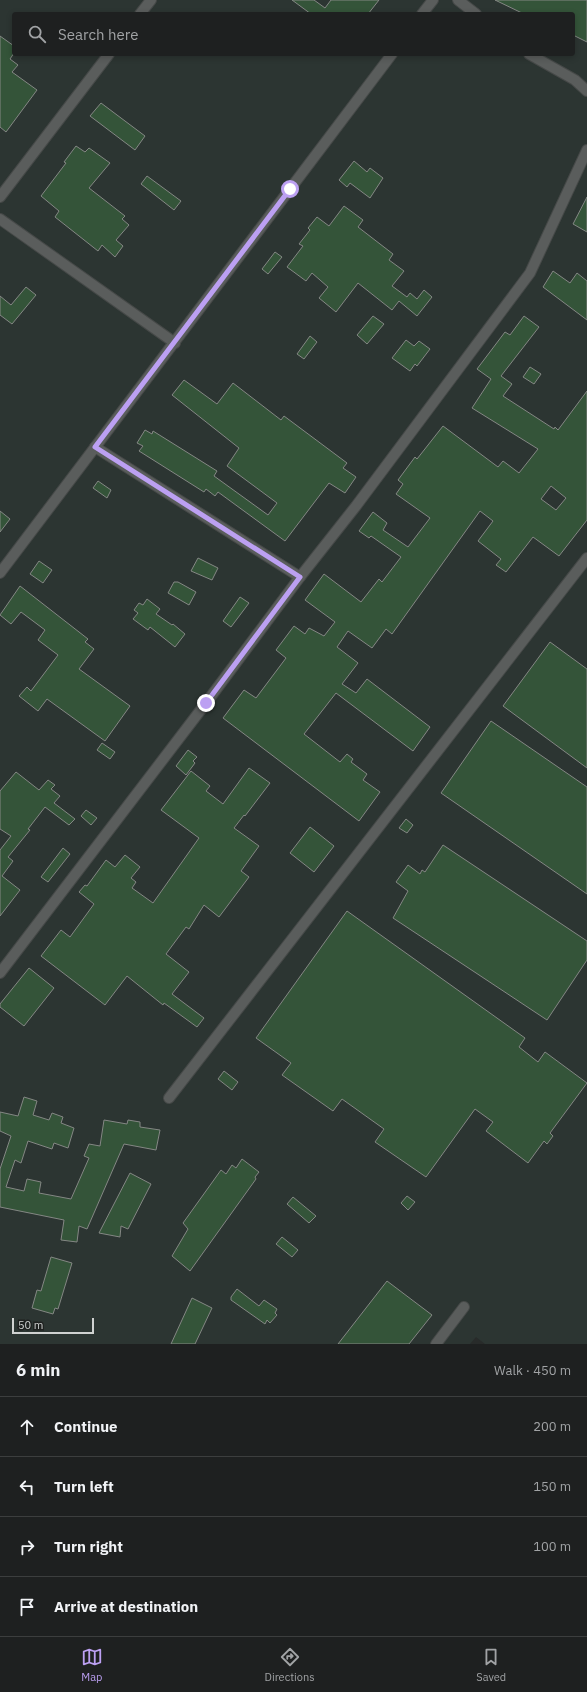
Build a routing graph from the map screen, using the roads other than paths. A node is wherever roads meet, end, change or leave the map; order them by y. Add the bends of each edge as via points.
1 (151, 0) edge
2 (433, 0) edge
3 (458, 0) edge
4 (142, 12) edge
5 (424, 12) edge
6 (473, 12) edge
7 (107, 56) edge
8 (390, 56) edge
9 (533, 56) edge
10 (587, 91) edge
11 (587, 150) edge
12 (0, 197) edge
13 (0, 219) edge
14 (175, 343) junction
15 (95, 447) junction
16 (587, 558) edge
17 (0, 573) edge
18 (300, 577) junction
19 (0, 973) edge
20 (169, 1098) dead end
21 (464, 1307) dead end
22 (436, 1344) edge

1 - 4 street
2 - 5 street
3 - 6 street
7 - 12 street
8 - 14 street
9 - 10 street via 575,80
11 - 18 street via 530,273 397,453
13 - 14 street
14 - 15 street
15 - 17 street
15 - 18 street
16 - 20 street
18 - 19 street
21 - 22 street

